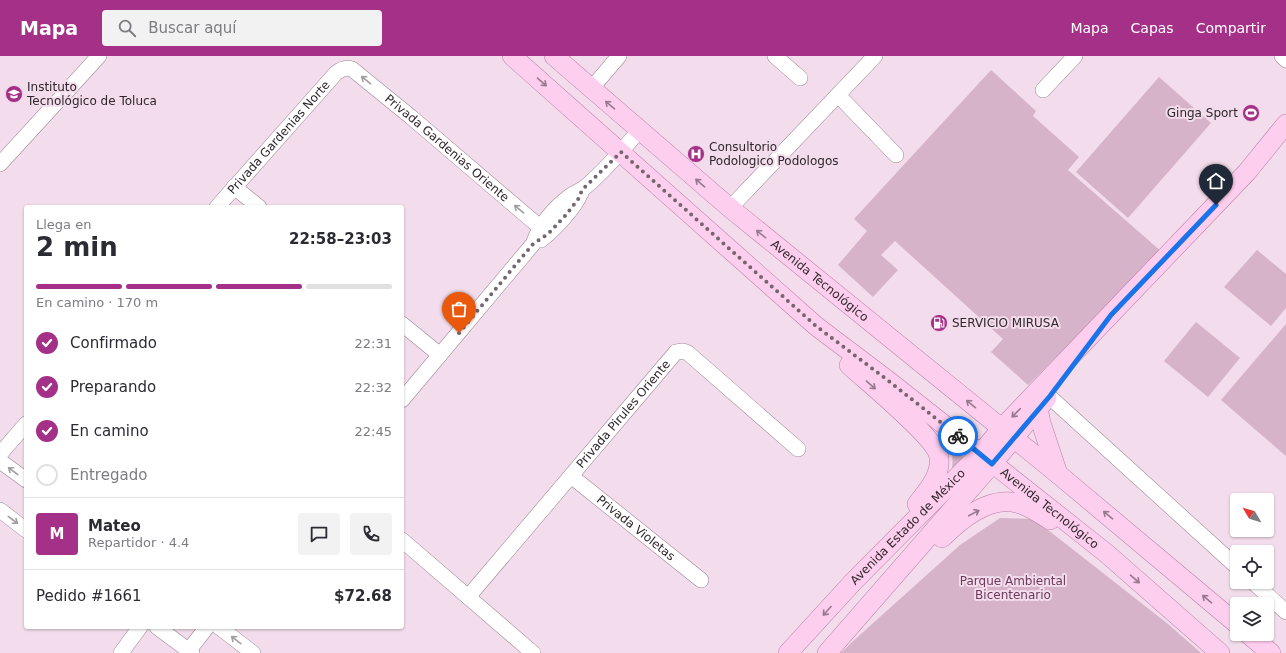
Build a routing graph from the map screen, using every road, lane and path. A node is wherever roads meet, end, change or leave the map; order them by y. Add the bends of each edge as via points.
1 (99, 56) edge
2 (512, 56) edge
3 (554, 56) edge
4 (619, 56) edge
5 (775, 56) edge
6 (875, 56) edge
7 (1075, 56) edge
8 (1282, 56) edge
9 (1286, 60) edge
10 (342, 68) joint
11 (800, 78) dead end
12 (591, 89) junction
13 (1043, 90) dead end
14 (838, 95) junction
15 (1286, 124) edge
16 (640, 130) junction
17 (621, 152) junction
18 (896, 155) dead end
19 (0, 164) edge
20 (234, 187) junction
21 (220, 205) edge
22 (256, 205) edge
23 (730, 208) junction
24 (544, 231) junction
25 (404, 326) edge
26 (816, 326) junction
27 (440, 355) junction
28 (1043, 397) junction
29 (404, 398) edge
30 (24, 426) edge
31 (1008, 434) junction
32 (798, 449) dead end
33 (0, 454) edge
34 (986, 459) junction
35 (0, 461) edge
36 (1058, 474) junction
37 (571, 476) junction
38 (24, 479) edge
39 (0, 510) edge
40 (24, 528) edge
41 (404, 542) edge
42 (1106, 553) junction
43 (1230, 561) edge
44 (701, 580) dead end
45 (853, 582) junction
46 (1261, 589) edge
47 (881, 592) junction
48 (468, 597) junction
49 (1286, 612) edge
50 (1230, 618) edge
51 (139, 629) edge
52 (160, 629) edge
53 (206, 629) edge
54 (222, 629) edge
55 (1256, 641) edge
56 (190, 652) edge
57 (121, 653) edge
58 (253, 653) edge
59 (533, 653) edge
60 (788, 653) edge
61 (827, 653) edge
62 (1220, 653) edge
63 (1271, 653) edge

1 - 19 street
2 -> 17 main road, Avenida Tecnológico
3 - 12 main road, Avenida Tecnológico
4 - 12 street
5 - 11 street
6 - 14 street
7 - 13 street
8 - 9 street
10 - 20 street, Privada Gardenias Norte
24 -> 10 street, Privada Gardenias Oriente via 356,72 350,68
16 -> 12 main road, Avenida Tecnológico
14 - 18 street
14 - 23 street
15 - 28 main road, Avenida Estado de México via 1247,172 1111,315
16 - 17 street
23 -> 16 main road, Avenida Tecnológico
17 - 24 street via 582,190 566,215
17 - 26 main road, Avenida Tecnológico
20 - 21 street, Privada Gardenias Norte
20 - 22 street
31 -> 23 main road, Avenida Tecnológico
24 - 27 street
25 - 27 street
26 - 34 main road, Avenida Tecnológico
26 -> 45 main road via 844,360 931,442 940,458 930,488
27 - 29 street
28 - 31 main road, Avenida Estado de México
28 - 36 main road via 1041,423
28 - 43 street
30 - 33 street
31 - 34 main road, Avenida Estado de México
31 - 36 main road, Avenida Tecnológico
32 - 37 street, Privada Pirules Oriente via 688,353 679,351
34 - 42 main road, Avenida Tecnológico
34 - 45 main road, Avenida Estado de México
34 - 47 main road, Avenida Estado de México
38 -> 35 street
50 -> 36 main road, Avenida Tecnológico
37 - 44 street, Privada Violetas
37 - 48 street, Privada Pirules Oriente
39 -> 40 street
41 - 48 street
47 -> 42 main road via 958,523 974,512 995,504 1017,503
42 -> 62 main road, Avenida Tecnológico
45 -> 60 main road, Avenida Estado de México
46 - 49 street
47 - 61 main road, Avenida Estado de México
48 - 59 street
51 - 57 street
52 - 56 street
53 - 56 street
58 -> 54 street
55 - 63 main road

